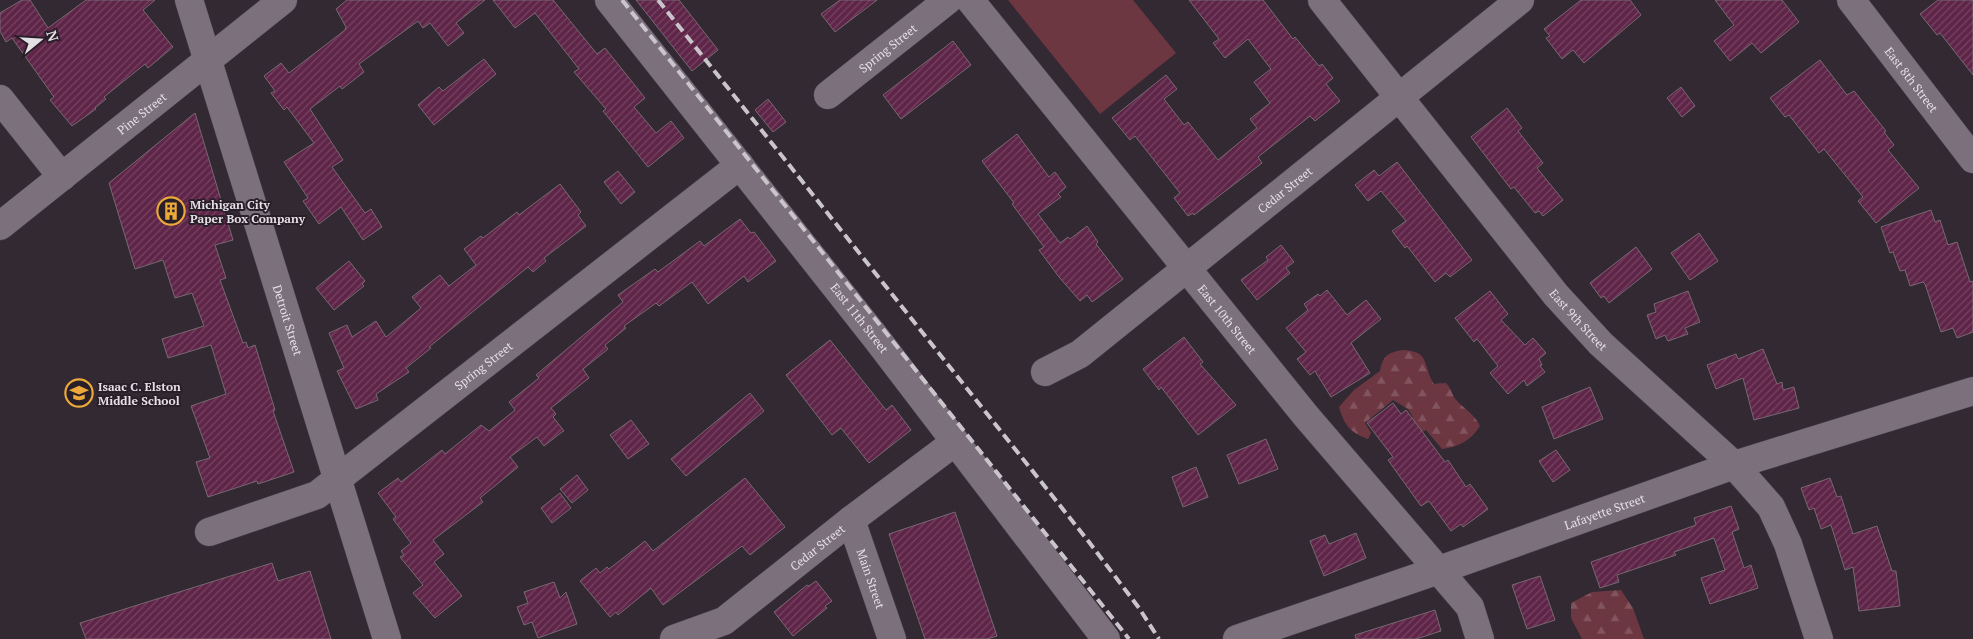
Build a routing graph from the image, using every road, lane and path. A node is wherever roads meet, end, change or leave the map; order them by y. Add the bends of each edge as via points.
1 (189, 0) edge
2 (283, 0) edge
3 (609, 0) edge
4 (948, 0) edge
5 (970, 0) edge
6 (1322, 0) edge
7 (1520, 0) edge
8 (1851, 0) edge
9 (207, 60) junction
10 (828, 95) dead end
11 (1399, 97) junction
12 (0, 99) edge
13 (1973, 159) edge
14 (740, 165) junction
15 (62, 177) junction
16 (0, 226) edge
17 (1185, 268) junction
18 (1045, 372) dead end
19 (1973, 391) edge
20 (955, 442) junction
21 (1734, 465) junction
22 (337, 478) junction
23 (851, 520) junction
24 (209, 532) dead end
25 (1439, 570) junction
26 (387, 639) edge
27 (674, 639) edge
28 (892, 639) edge
29 (1106, 639) edge
30 (1238, 639) edge
31 (1480, 639) edge
32 (1819, 639) edge

1 - 9 street, Detroit Street
2 - 9 street, Pine Street
3 - 14 street, East 11th Street
4 - 10 street, Spring Street
5 - 17 street, East 10th Street
6 - 11 street, East 9th Street
7 - 11 street, Cedar Street
8 - 13 street, East 8th Street
9 - 15 street, Pine Street
9 - 22 street, Detroit Street
11 - 17 street, Cedar Street
11 - 21 street, East 9th Street via 1556,295 1601,344
12 - 15 street
14 - 20 street, East 11th Street
14 - 22 street, Spring Street
15 - 16 street, Pine Street
17 - 18 street, Cedar Street via 1080,354
17 - 25 street, East 10th Street via 1306,416
19 - 21 street, Lafayette Street
20 - 23 street, Cedar Street
20 - 29 street, East 11th Street
21 - 25 street, Lafayette Street
21 - 32 street, East 9th Street via 1772,507 1788,544
22 - 24 street, Spring Street via 316,495
22 - 26 street, Detroit Street
23 - 27 street, Cedar Street via 724,621
23 - 28 street, Main Street
25 - 30 street, Lafayette Street
25 - 31 street, East 10th Street via 1470,606

